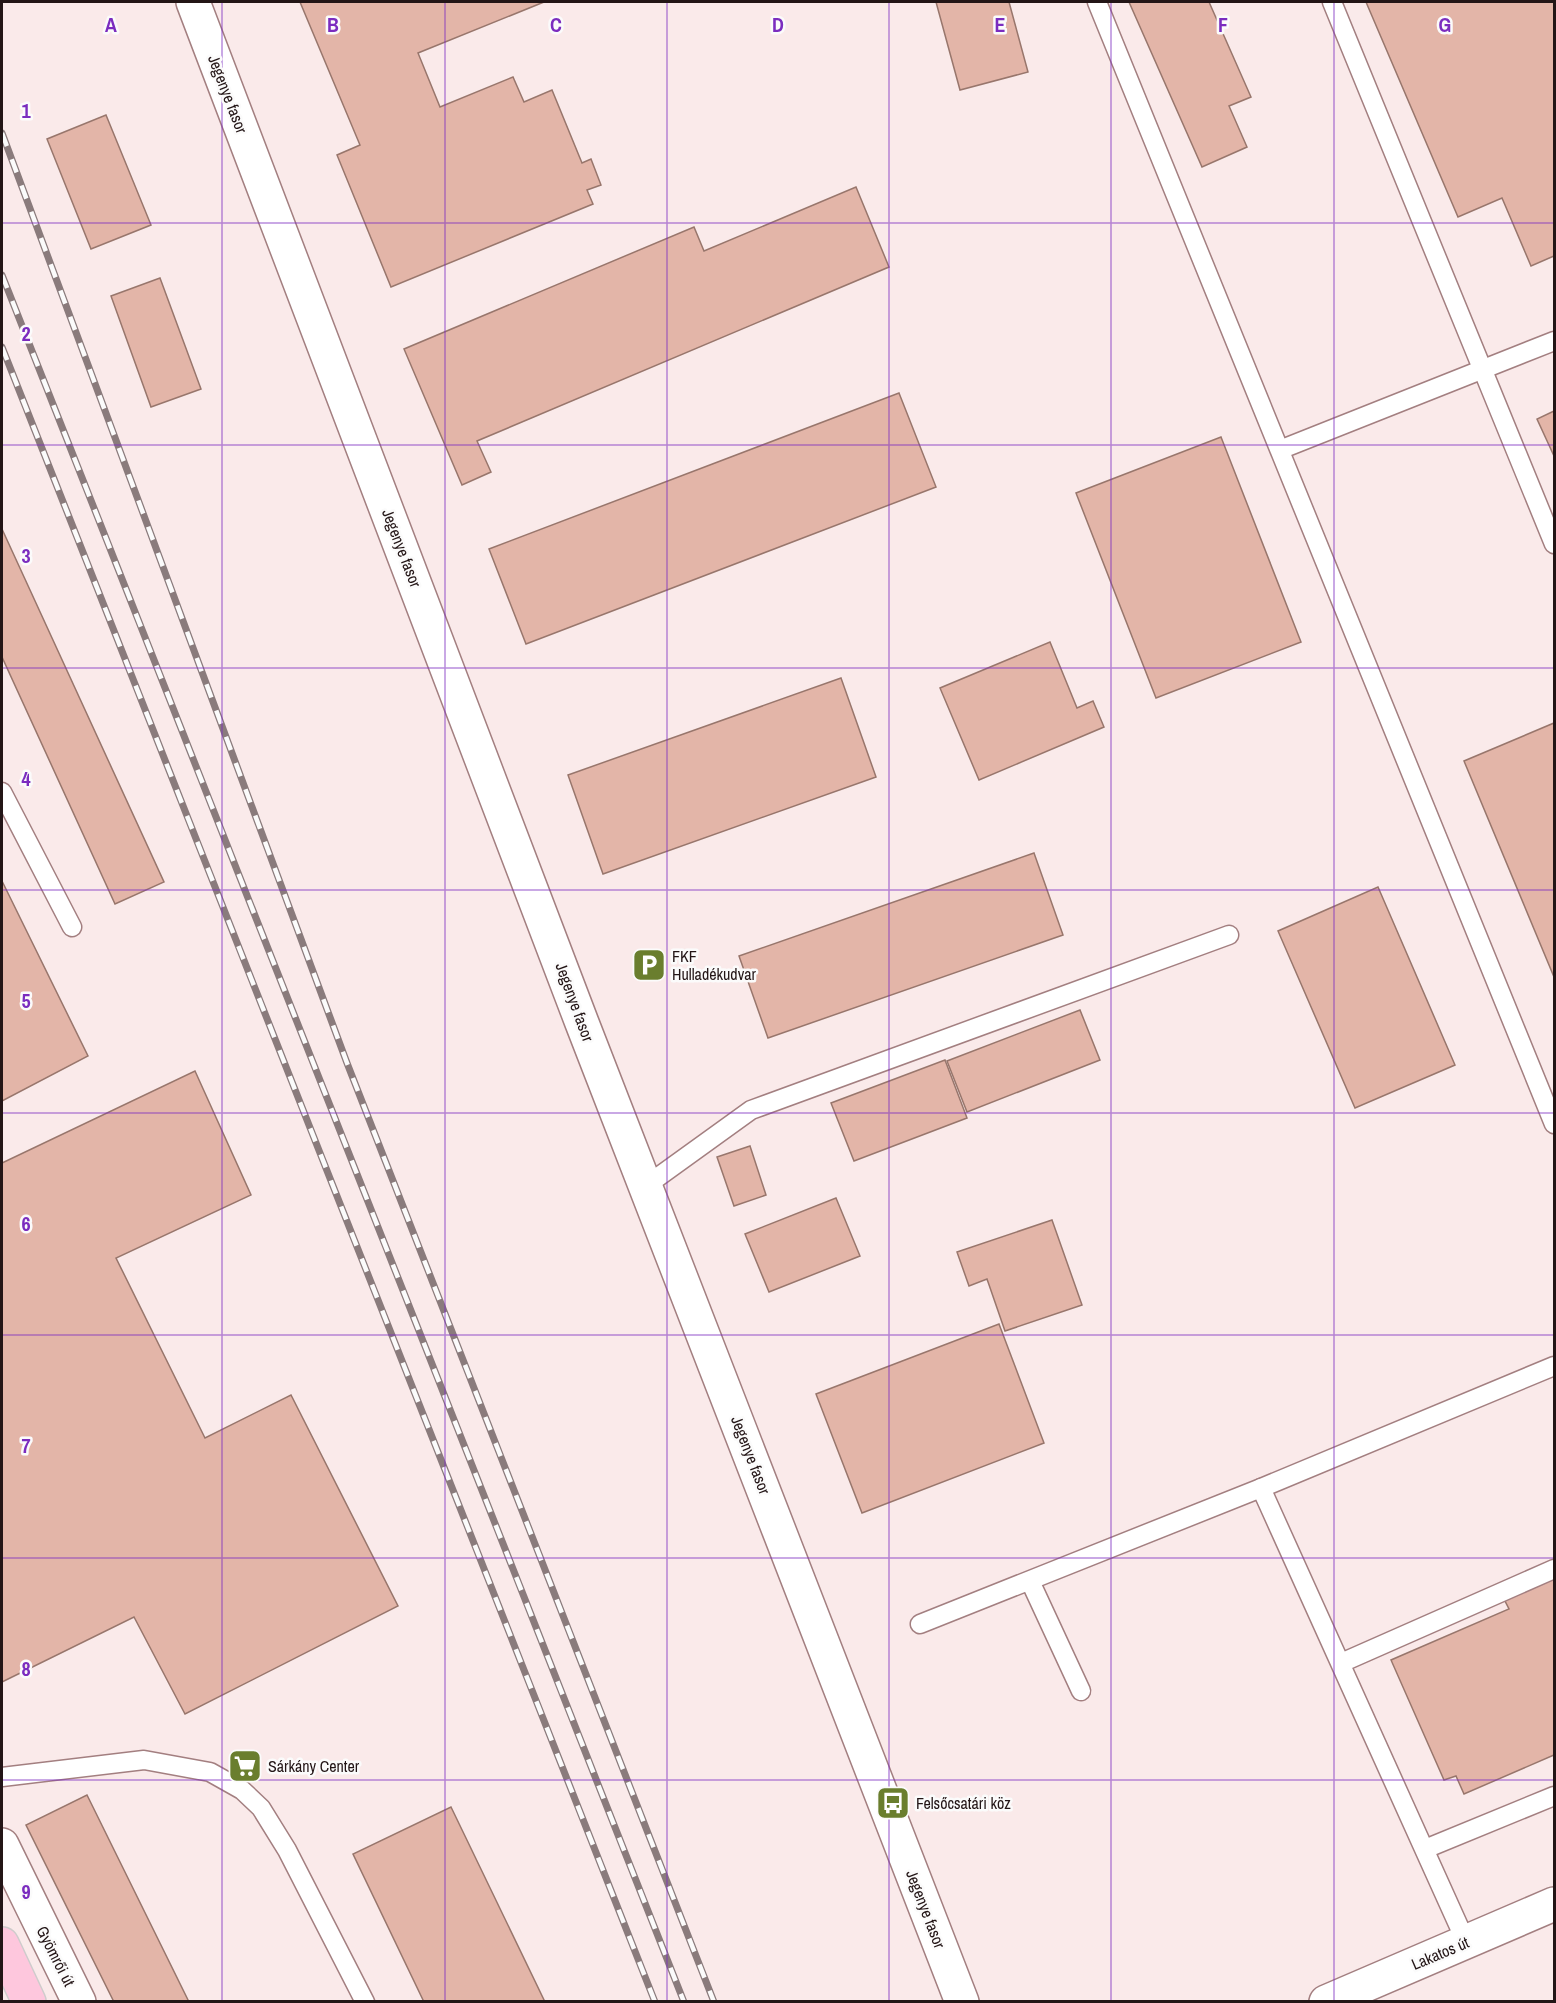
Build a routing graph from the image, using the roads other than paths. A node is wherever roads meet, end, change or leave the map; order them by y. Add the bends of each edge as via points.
1 (193, 2) edge
2 (1097, 2) edge
3 (1332, 2) edge
4 (1554, 341) edge
5 (1483, 369) junction
6 (1281, 449) junction
7 (1554, 544) edge
8 (2, 792) edge
9 (72, 927) dead end
10 (1229, 935) dead end
11 (1554, 1124) edge
12 (647, 1185) junction
13 (1554, 1366) edge
14 (1261, 1488) junction
15 (1554, 1569) edge
16 (1030, 1581) junction
17 (920, 1624) dead end
18 (1341, 1663) junction
19 (1081, 1691) dead end
20 (2, 1778) edge
21 (1554, 1796) edge
22 (2, 1845) edge
23 (1425, 1849) junction
24 (1554, 1904) edge
25 (1466, 1942) junction
26 (2, 1944) edge
27 (29, 2001) edge
28 (79, 2001) edge
29 (365, 2001) edge
30 (962, 2001) edge
31 (1326, 2001) edge

1 - 12 street, Jegenye fasor
2 - 6 lane
3 - 5 lane
4 - 5 lane
5 - 6 lane
5 - 7 lane
6 - 11 lane
8 - 9 lane
10 - 12 lane via 751,1110
12 - 30 street, Jegenye fasor
13 - 14 lane
14 - 16 lane
14 - 18 lane
15 - 18 lane
16 - 17 lane
16 - 19 lane
18 - 23 lane
20 - 29 lane via 144,1760 210,1772 242,1790 261,1809 288,1850
21 - 23 lane
22 - 28 street, Gyömrői út
23 - 25 lane
24 - 25 street, Lakatos út
25 - 31 street, Lakatos út
26 - 27 main road

